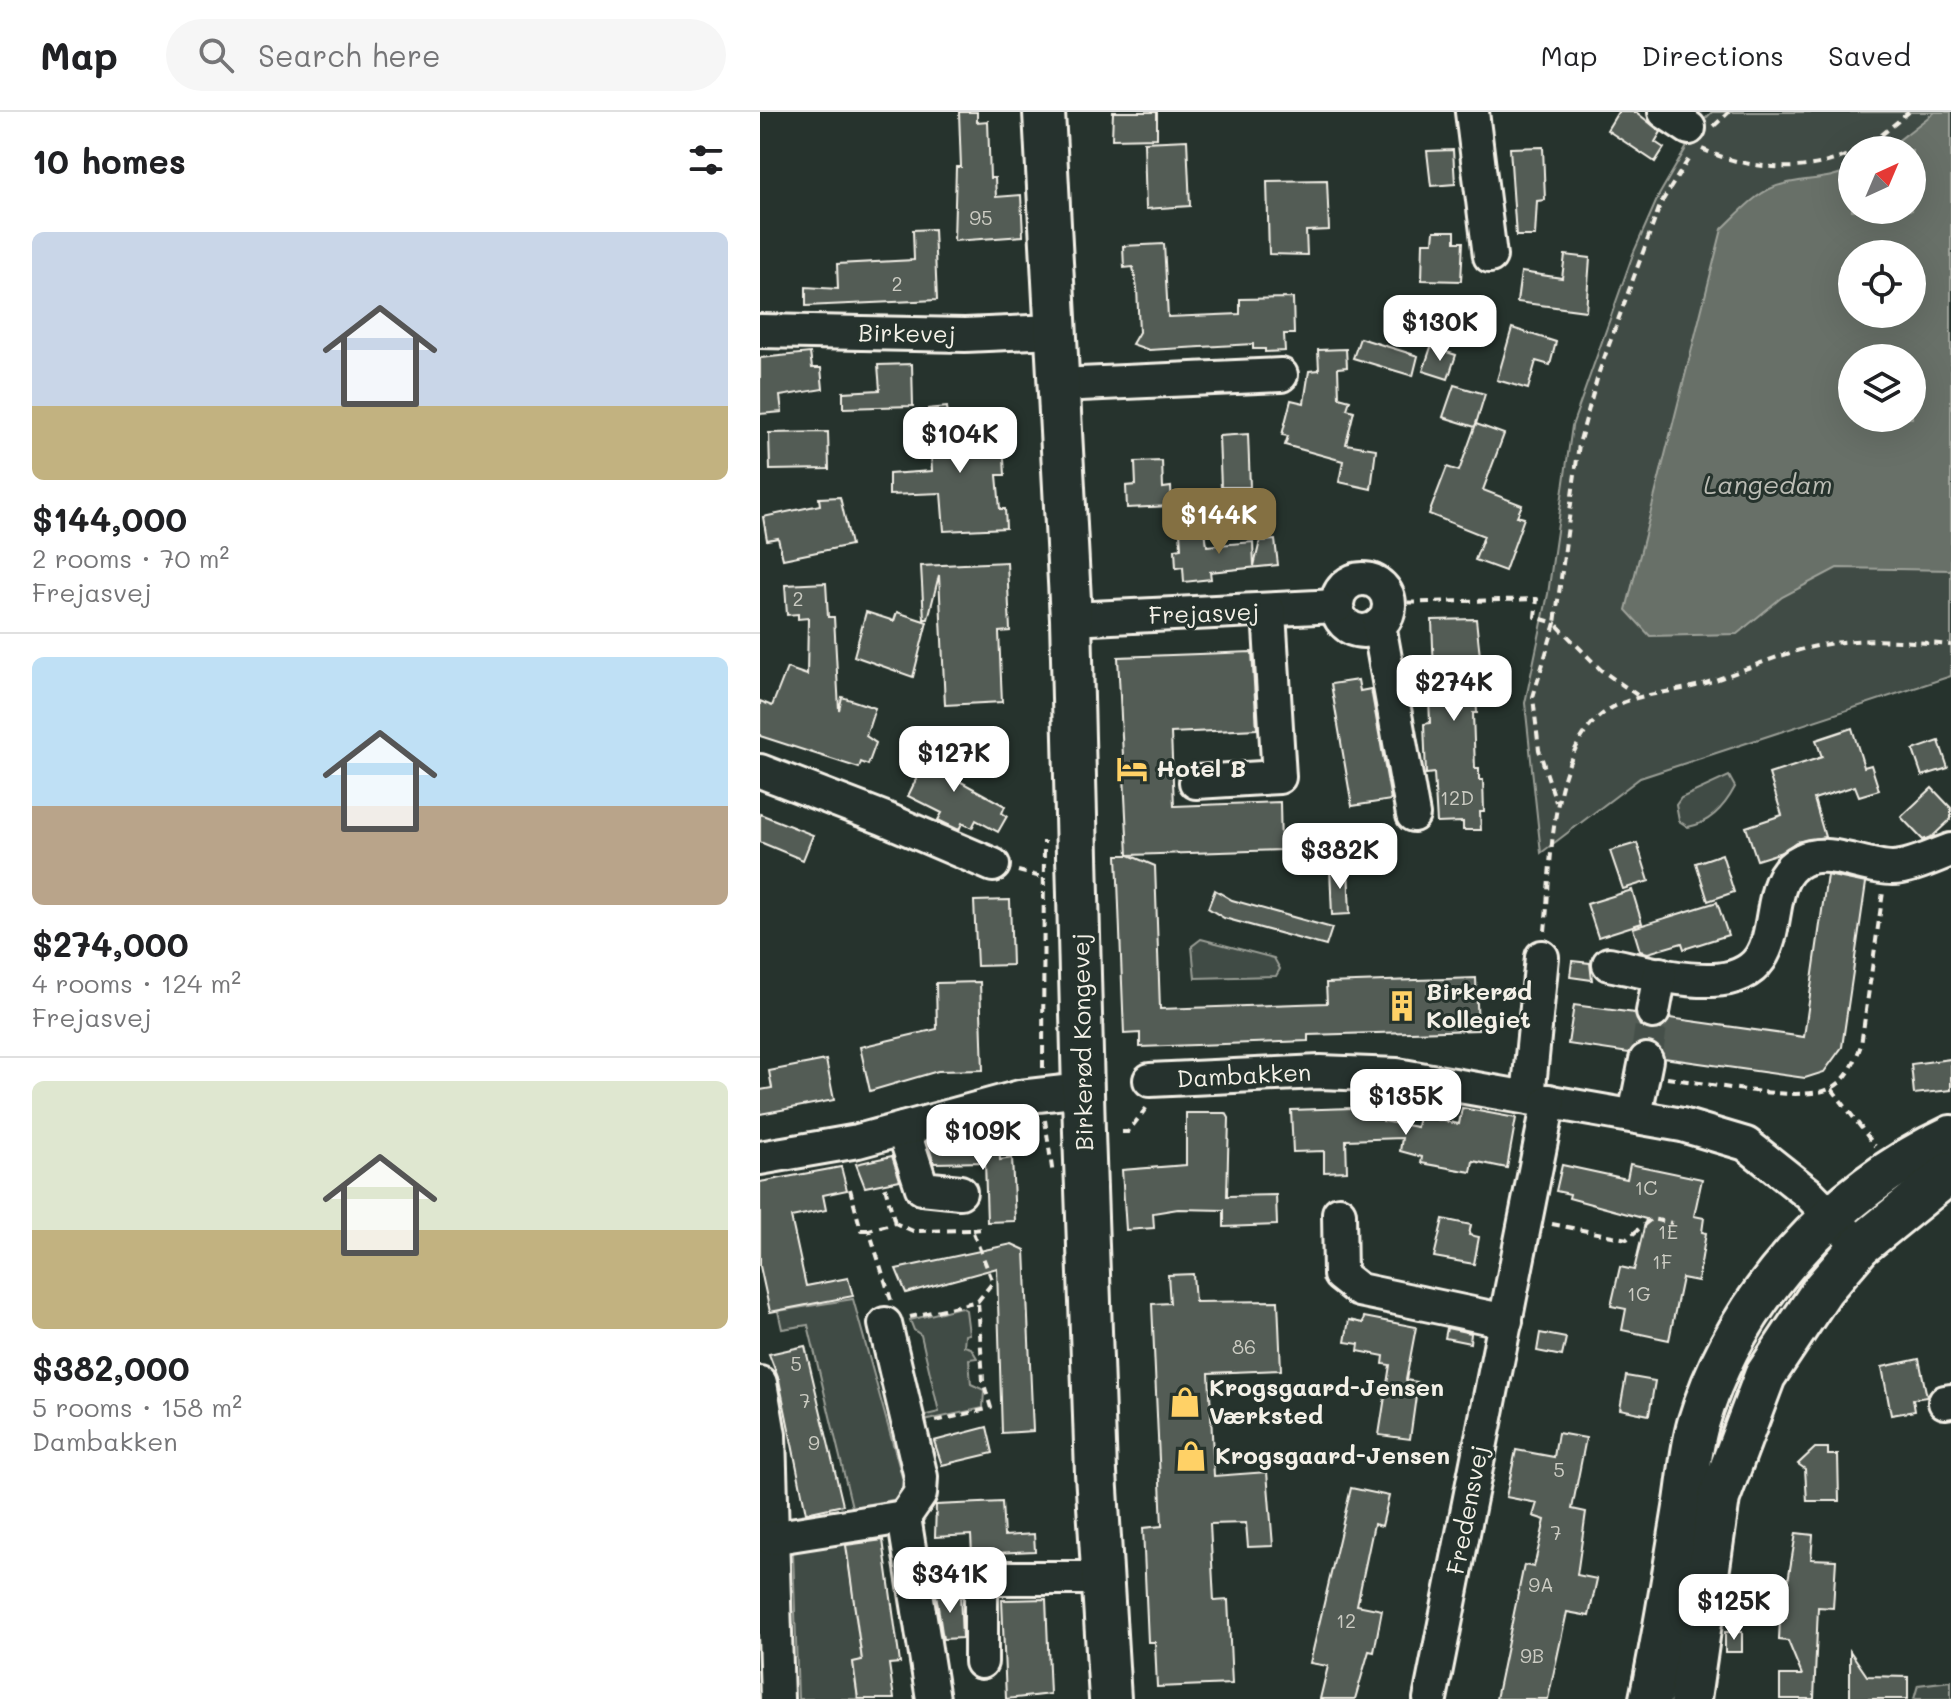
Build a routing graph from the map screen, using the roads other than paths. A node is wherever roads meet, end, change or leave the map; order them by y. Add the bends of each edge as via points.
1 (1044, 112) edge
2 (1472, 112) edge
3 (1490, 256) dead end
4 (760, 331) edge
5 (1055, 331) junction
6 (1281, 375) dead end
7 (1058, 385) junction
8 (1337, 606) junction
9 (1269, 612) junction
10 (1384, 614) junction
11 (1071, 619) junction
12 (760, 771) edge
13 (1196, 782) dead end
14 (1413, 815) dead end
15 (1951, 850) edge
16 (993, 865) dead end
17 (1542, 957) road end
18 (1609, 964) dead end
19 (1660, 974) junction
20 (1653, 1012) tunnel mouth
21 (1644, 1068) tunnel mouth
22 (1150, 1080) dead end
23 (1082, 1090) junction
24 (1539, 1099) junction
25 (1635, 1115) junction
26 (903, 1129) junction
27 (1951, 1136) edge
28 (760, 1158) edge
29 (1951, 1172) edge
30 (960, 1192) dead end
31 (1339, 1213) dead end
32 (1831, 1215) junction
33 (1860, 1246) junction
34 (1506, 1321) junction
35 (885, 1324) dead end
36 (760, 1383) edge
37 (904, 1517) junction
38 (771, 1538) junction
39 (1103, 1578) junction
40 (768, 1646) edge
41 (981, 1662) dead end
42 (777, 1699) edge
43 (933, 1699) edge
44 (1110, 1699) edge
45 (1430, 1699) edge
46 (1650, 1699) edge
47 (1690, 1699) edge

1 - 5 main road, Birkerød Kongevej
2 - 3 street
4 - 5 street, Birkevej
5 - 7 main road, Birkerød Kongevej
6 - 7 street
7 - 11 main road, Birkerød Kongevej
8 - 9 street, Frejasvej
8 - 10 street via 1349,627 1364,631
8 - 10 street via 1349,584 1366,580 1382,588
9 - 11 street, Frejasvej
9 - 13 street via 1279,777
10 - 14 street
11 - 23 main road, Birkerød Kongevej
12 - 16 street
15 - 19 street via 1895,868 1816,855 1801,860 1780,883 1772,934 1750,968 1711,980
17 - 24 street
18 - 19 street
19 - 20 street
21 - 25 street
22 - 24 street, Dambakken via 1320,1072 1397,1075
23 - 26 street via 1020,1097
23 - 39 main road, Birkerød Kongevej
24 - 25 street, Dambakken
24 - 34 street, Fredensvej via 1526,1219
25 - 32 street, Dambakken via 1746,1144
26 - 28 street
26 - 30 street via 922,1188
27 - 32 main road
29 - 33 main road
31 - 34 street via 1340,1275 1359,1290
32 - 33 street, Dambakken
32 - 46 main road via 1771,1280 1730,1345 1698,1424
33 - 47 main road via 1823,1289 1765,1376 1719,1498
34 - 45 street, Fredensvej
35 - 37 street via 921,1477 920,1494
36 - 38 street via 769,1435
37 - 38 street
37 - 43 street
38 - 40 street
39 - 41 street via 991,1578 981,1588
39 - 44 main road, Birkerød Kongevej
40 - 42 street

